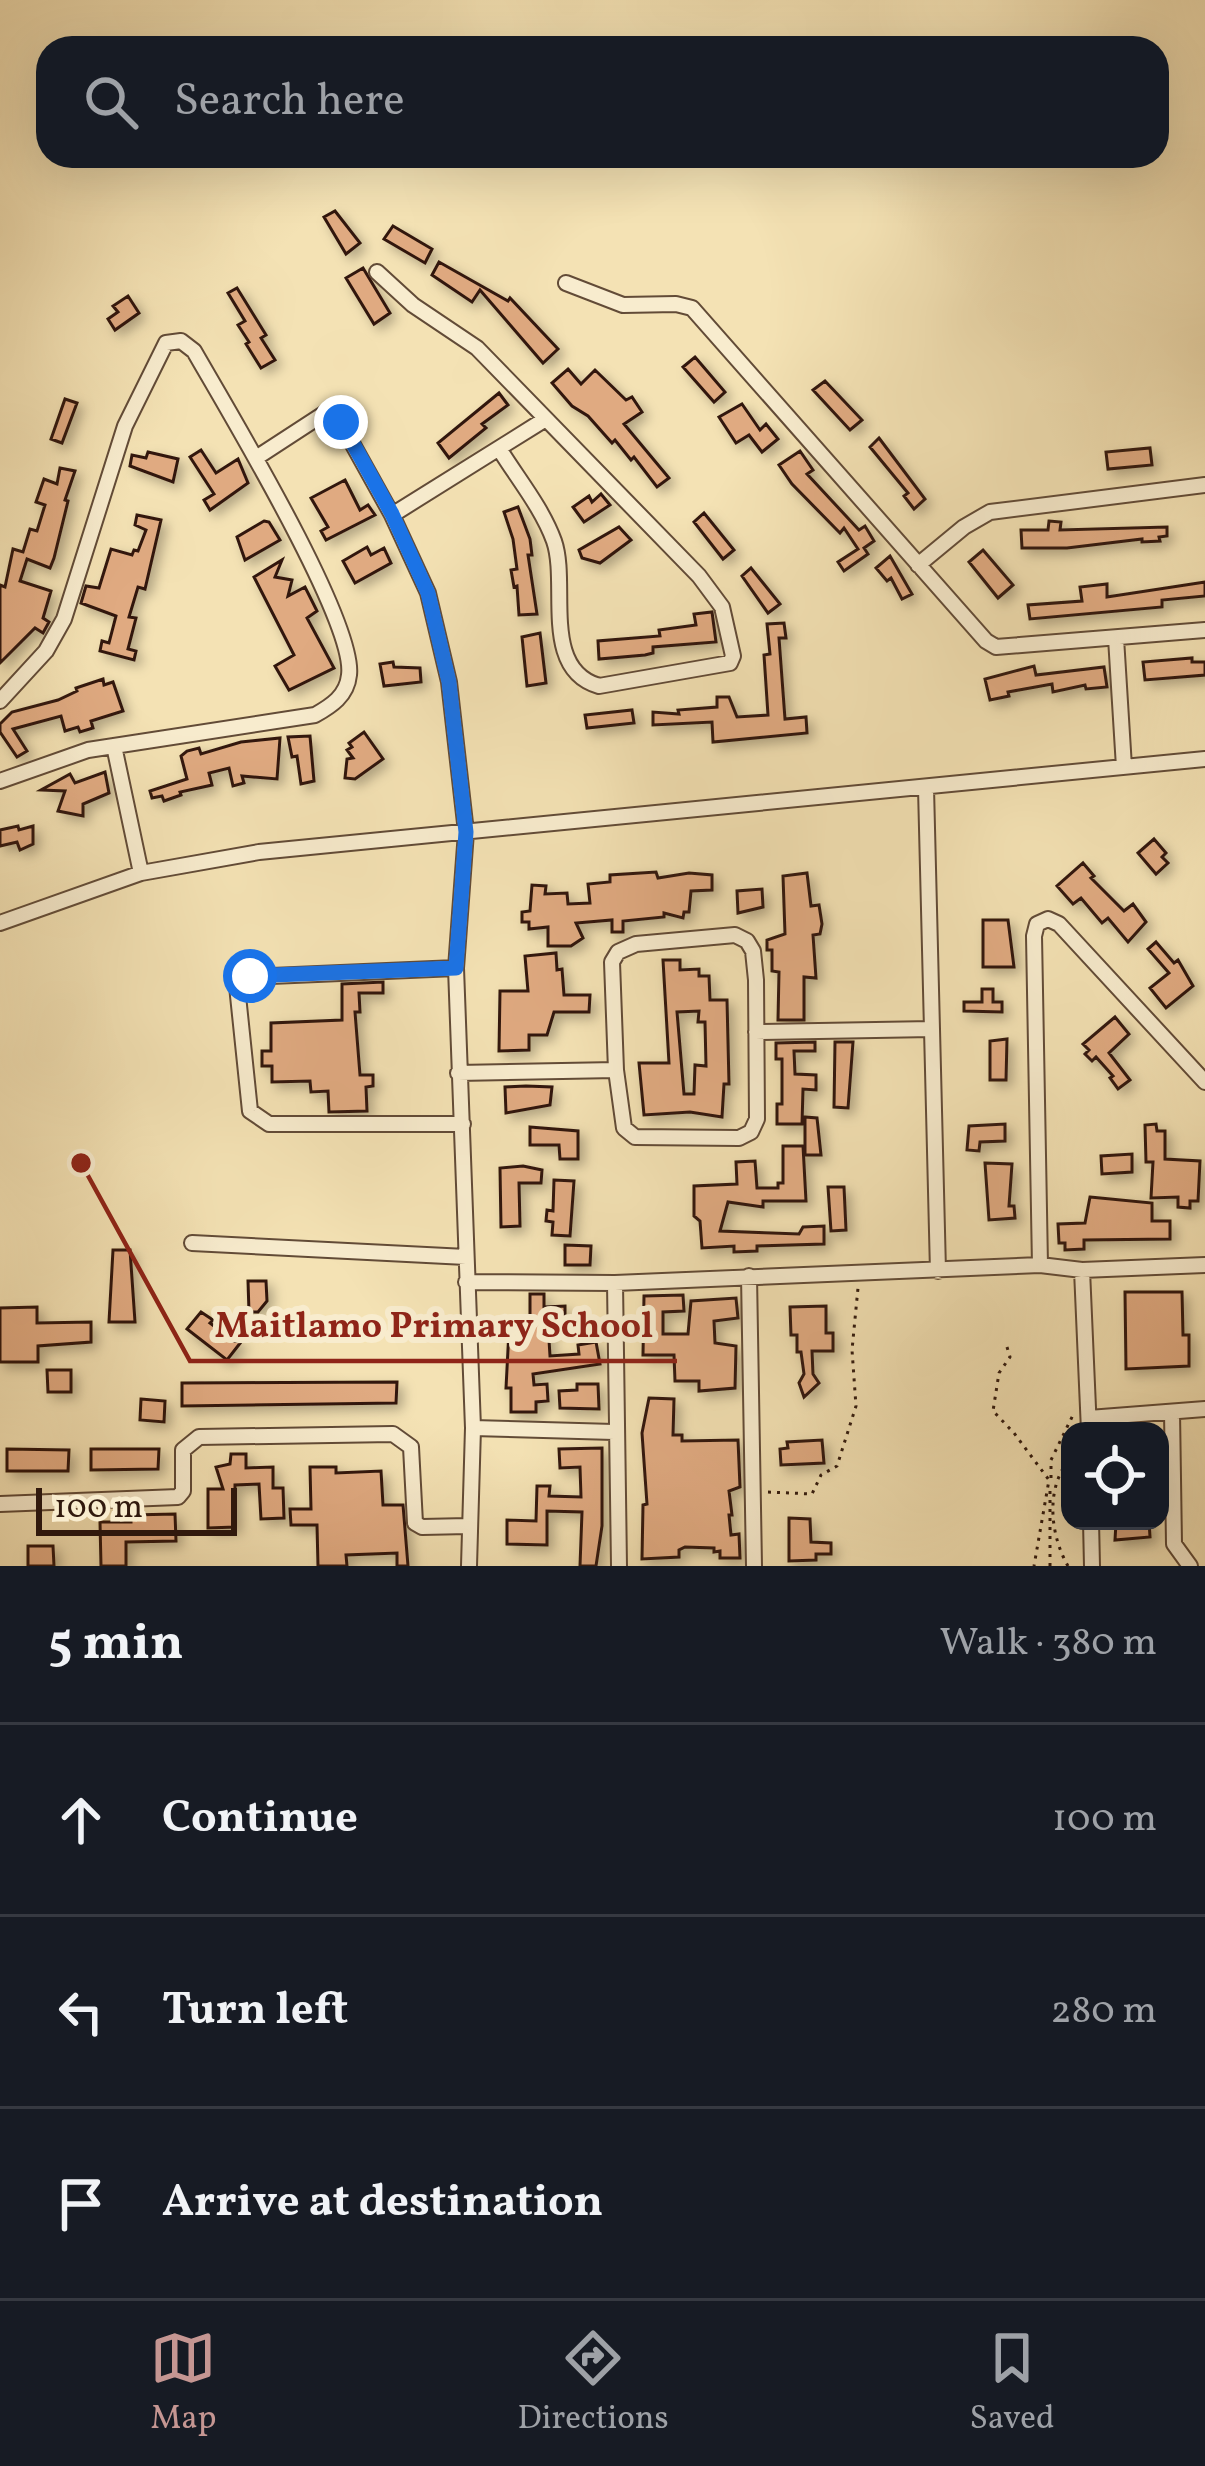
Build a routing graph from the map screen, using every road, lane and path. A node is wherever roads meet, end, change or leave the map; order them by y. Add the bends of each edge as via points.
1 (377, 272) dead end
2 (566, 284) dead end
3 (544, 420) junction
4 (500, 450) junction
5 (256, 458) junction
6 (1205, 485) edge
7 (392, 514) junction
8 (918, 565) junction
9 (1205, 630) edge
10 (1116, 638) junction
11 (0, 701) edge
12 (114, 746) junction
13 (1205, 759) edge
14 (1124, 767) junction
15 (0, 781) edge
16 (926, 788) junction
17 (466, 832) junction
18 (141, 873) junction
19 (0, 923) edge
20 (456, 968) junction
21 (932, 1029) junction
22 (756, 1032) junction
23 (616, 1070) junction
24 (458, 1073) junction
25 (1205, 1082) edge
26 (463, 1124) junction
27 (192, 1243) dead end
28 (466, 1257) junction
29 (1205, 1264) edge
30 (1040, 1265) junction
31 (1082, 1270) junction
32 (938, 1271) junction
33 (859, 1274) junction
34 (749, 1276) junction
35 (466, 1282) junction
36 (615, 1282) junction
37 (1007, 1347) dead end
38 (1078, 1404) dead end
39 (1205, 1409) edge
40 (1172, 1412) junction
41 (1089, 1422) edge
42 (1103, 1422) edge
43 (473, 1428) junction
44 (614, 1432) junction
45 (1061, 1470) edge
46 (754, 1490) junction
47 (0, 1504) edge
48 (468, 1526) junction
49 (1091, 1530) edge
50 (469, 1566) edge
51 (619, 1566) edge
52 (754, 1566) edge
53 (1034, 1566) edge
54 (1050, 1566) edge
55 (1068, 1566) edge
56 (1092, 1566) edge
57 (1190, 1566) edge

1 - 3 street via 477,348
2 - 8 street via 623,305 692,308
3 - 4 street
3 - 4 street via 714,594 727,620 730,663 599,686 581,678 562,641 555,544
4 - 7 street
5 - 7 street via 334,412
5 - 11 street via 194,351 181,341 166,343 124,426 64,619
5 - 12 street via 332,608 347,650 346,689 314,715
6 - 8 street via 990,512
7 - 17 street via 435,616
8 - 10 street via 996,647
9 - 10 street
10 - 14 street
12 - 15 street
12 - 18 street
13 - 14 street
14 - 16 street
16 - 17 street
16 - 21 street
17 - 18 street via 259,852
17 - 20 street
18 - 19 street
20 - 24 street
20 - 26 street via 250,976 237,986 250,1111 258,1119
21 - 22 street
21 - 32 street
22 - 23 street via 757,1119 739,1138 629,1134
22 - 23 street via 747,941 735,935 636,944 612,962
23 - 24 street
24 - 26 street
25 - 30 street via 1059,924 1036,924
26 - 28 street
27 - 28 street
28 - 35 street
29 - 31 street
30 - 31 street
30 - 32 street
31 - 41 street
32 - 33 street
33 - 34 street
33 - 46 path via 856,1406 837,1466 812,1494
34 - 36 street
34 - 46 street
35 - 36 street
35 - 43 street
36 - 44 street
37 - 53 path via 993,1412 1049,1480
38 - 54 path via 1051,1460
39 - 40 street
40 - 42 street
40 - 57 street via 1174,1544
43 - 44 street
43 - 48 street
44 - 51 street
45 - 55 path via 1053,1488
46 - 52 street
47 - 48 street via 175,1498 183,1491 183,1450 199,1437 393,1434 410,1447 415,1523
48 - 50 street
49 - 56 street

